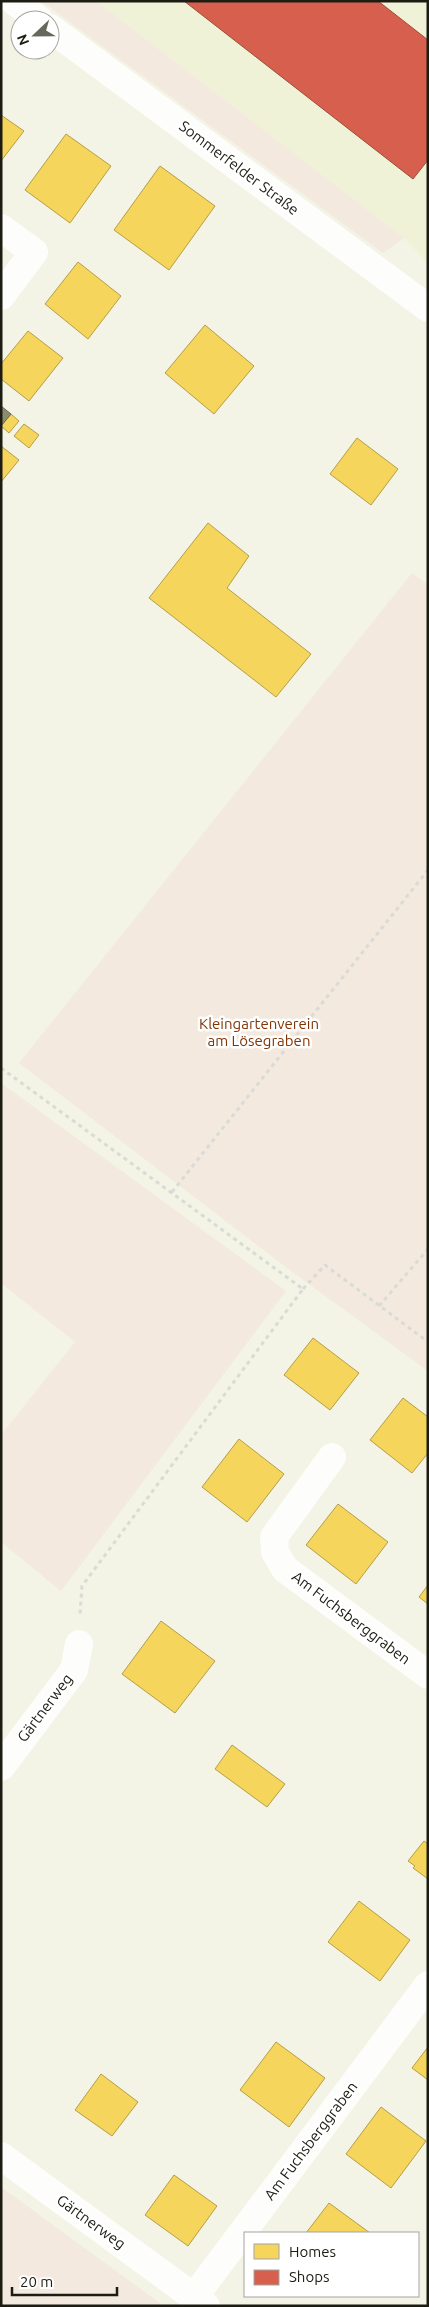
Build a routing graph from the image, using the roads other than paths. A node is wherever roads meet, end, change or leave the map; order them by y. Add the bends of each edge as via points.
1 (14, 1) edge
2 (26, 10) edge
3 (60, 35) edge
4 (1, 228) edge
5 (1, 296) edge
6 (428, 308) edge
7 (332, 1457) dead end
8 (79, 1644) road end
9 (428, 1675) edge
10 (1, 1767) edge
11 (428, 1985) edge
12 (1, 2156) edge
13 (250, 2232) edge
14 (244, 2240) edge
15 (200, 2301) edge

1 - 2 street
3 - 6 street, Sommerfelder Straße
4 - 5 street via 34,252
7 - 9 street, Am Fuchsberggraben via 274,1537 275,1552 285,1569
8 - 10 street, Gärtnerweg via 74,1670
11 - 13 street, Am Fuchsberggraben
12 - 15 street, Gärtnerweg
14 - 15 street, Am Fuchsberggraben

